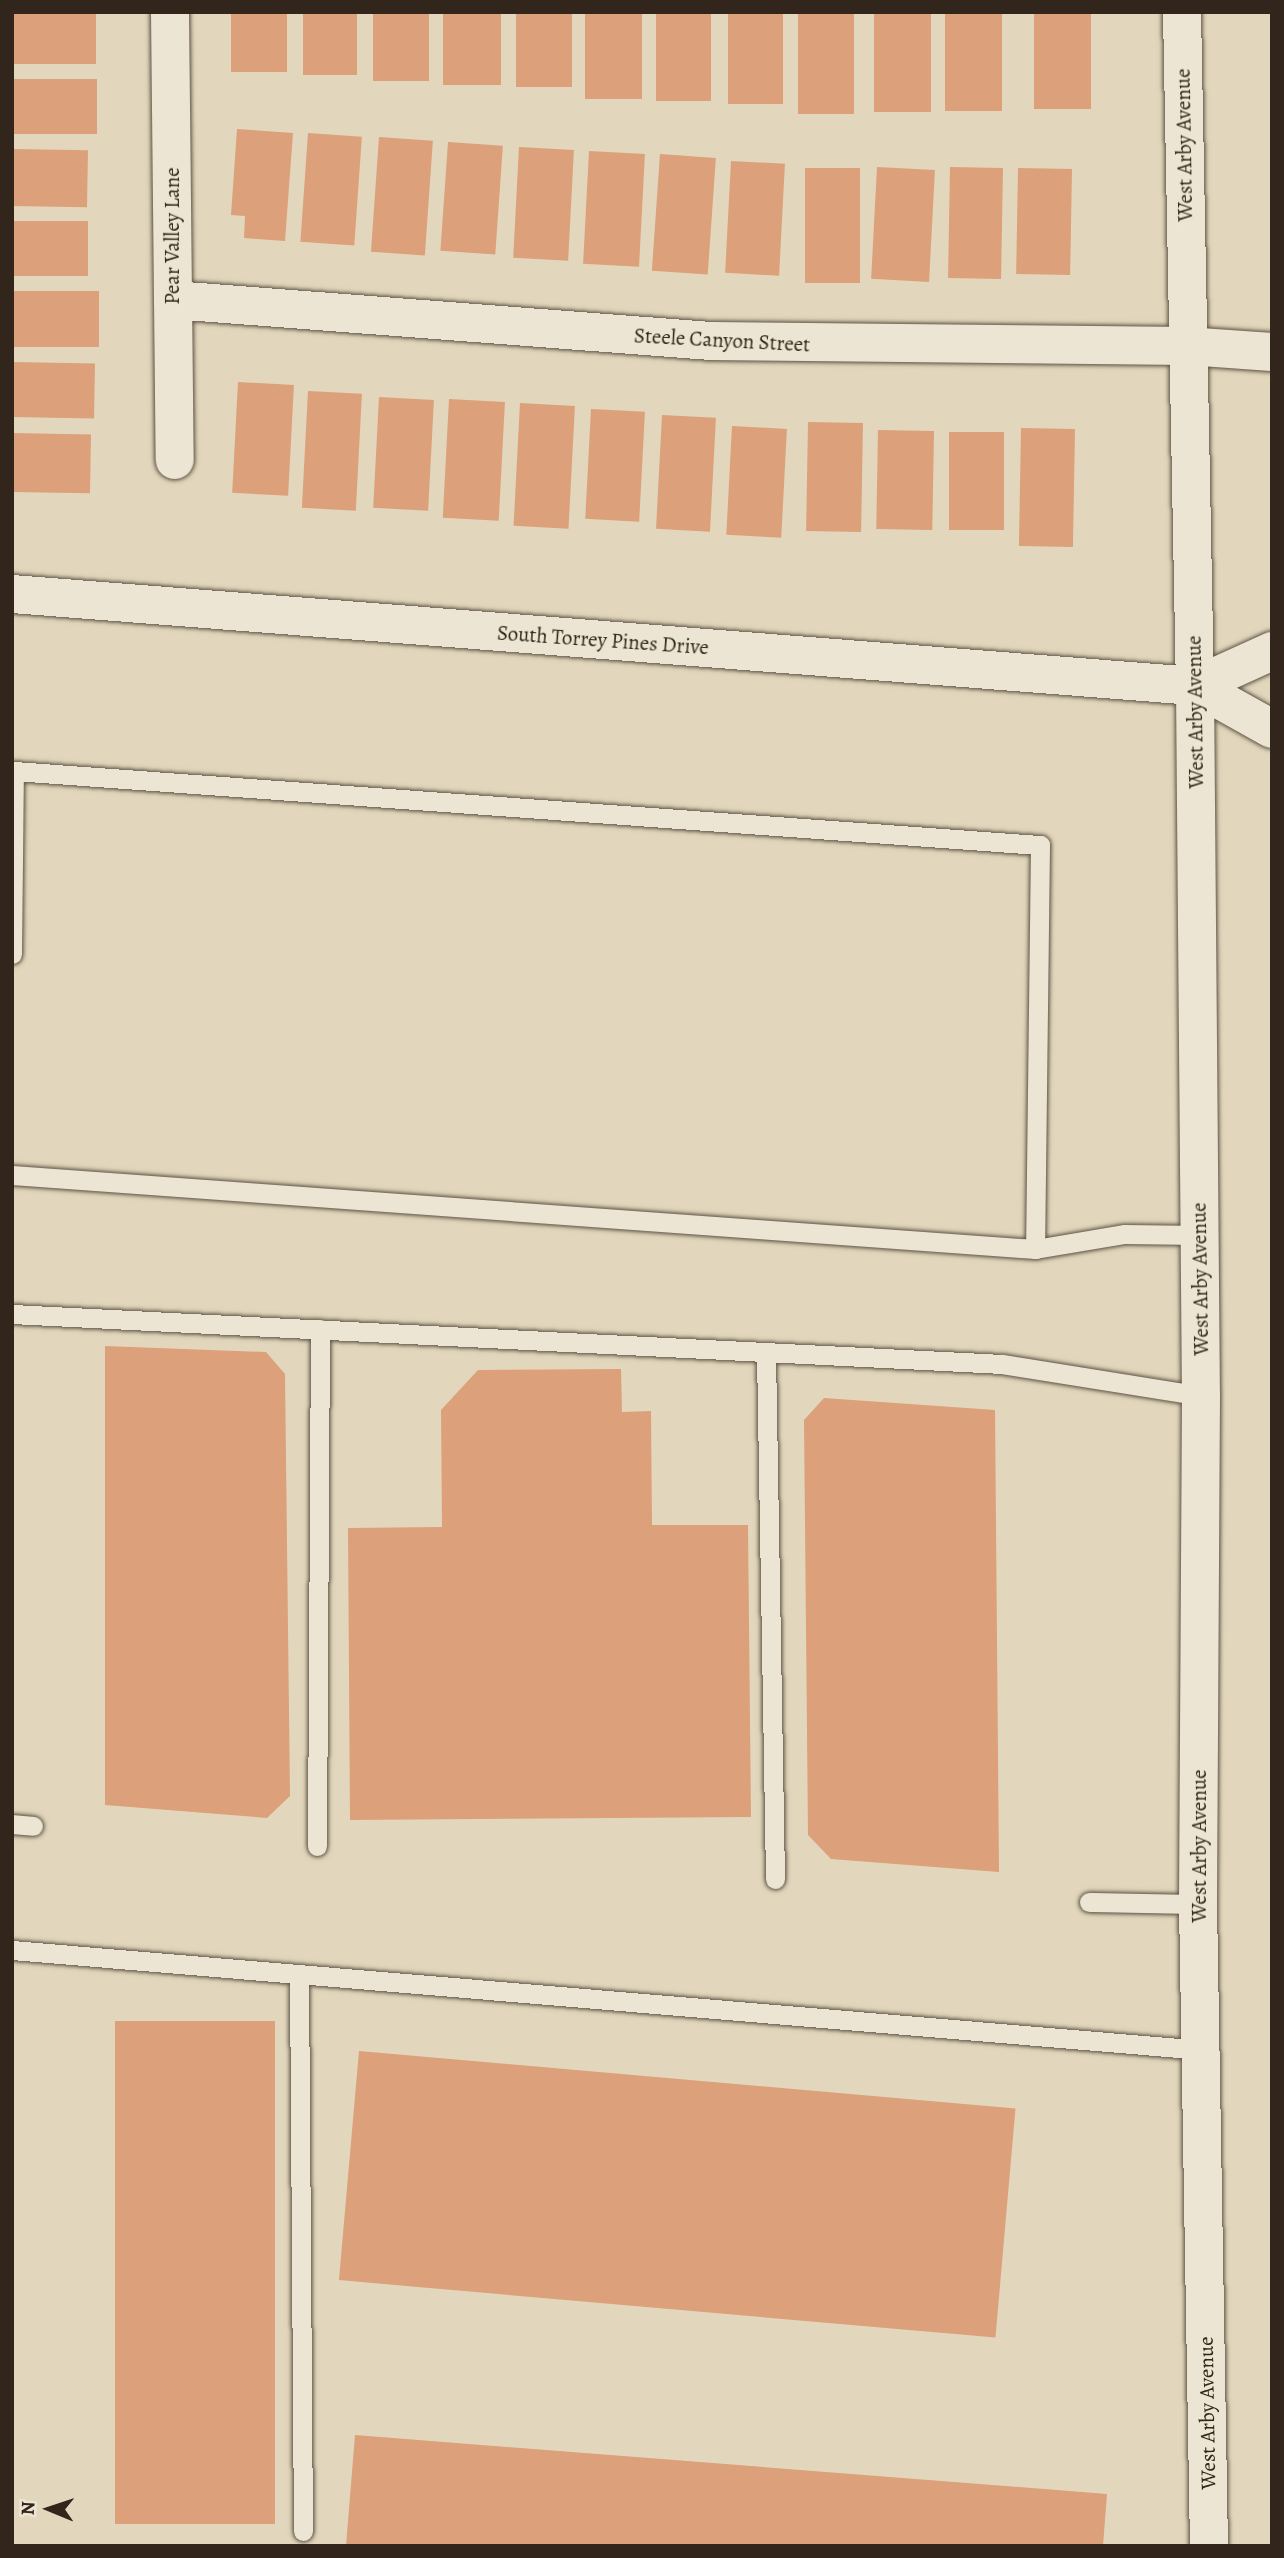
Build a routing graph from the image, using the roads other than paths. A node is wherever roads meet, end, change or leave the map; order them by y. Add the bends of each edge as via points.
1 (170, 12) edge
2 (1182, 12) edge
3 (173, 300) junction
4 (1188, 346) junction
5 (1272, 352) edge
6 (175, 460) dead end
7 (12, 594) edge
8 (1272, 651) edge
9 (1195, 686) junction
10 (1272, 729) edge
11 (12, 954) edge
12 (12, 1175) edge
13 (1199, 1235) junction
14 (1035, 1249) junction
15 (12, 1314) edge
16 (320, 1329) junction
17 (766, 1352) junction
18 (1201, 1396) junction
19 (12, 1824) edge
20 (33, 1826) dead end
21 (317, 1846) dead end
22 (775, 1880) dead end
23 (1089, 1902) dead end
24 (1198, 1903) junction
25 (12, 1950) edge
26 (299, 1975) junction
27 (1202, 2050) junction
28 (303, 2531) dead end
29 (1209, 2546) edge

1 - 3 street, Pear Valley Lane
2 - 4 street, West Arby Avenue
3 - 4 street, Steele Canyon Street via 711,341
3 - 6 street, Pear Valley Lane
4 - 5 street, Steele Canyon Street
4 - 9 street, West Arby Avenue
7 - 9 street, South Torrey Pines Drive
8 - 9 street, South Torrey Pines Drive
9 - 10 street, South Torrey Pines Drive
9 - 13 street, West Arby Avenue
11 - 14 lane via 14,771 1040,845
12 - 14 lane
13 - 14 lane via 1125,1234
13 - 18 street, West Arby Avenue
15 - 16 lane
16 - 17 lane
16 - 21 lane
17 - 18 lane via 1002,1364
17 - 22 lane
18 - 24 street, West Arby Avenue
19 - 20 lane
23 - 24 lane
24 - 27 street, West Arby Avenue
25 - 26 lane
26 - 27 lane
26 - 28 lane
27 - 29 street, West Arby Avenue

